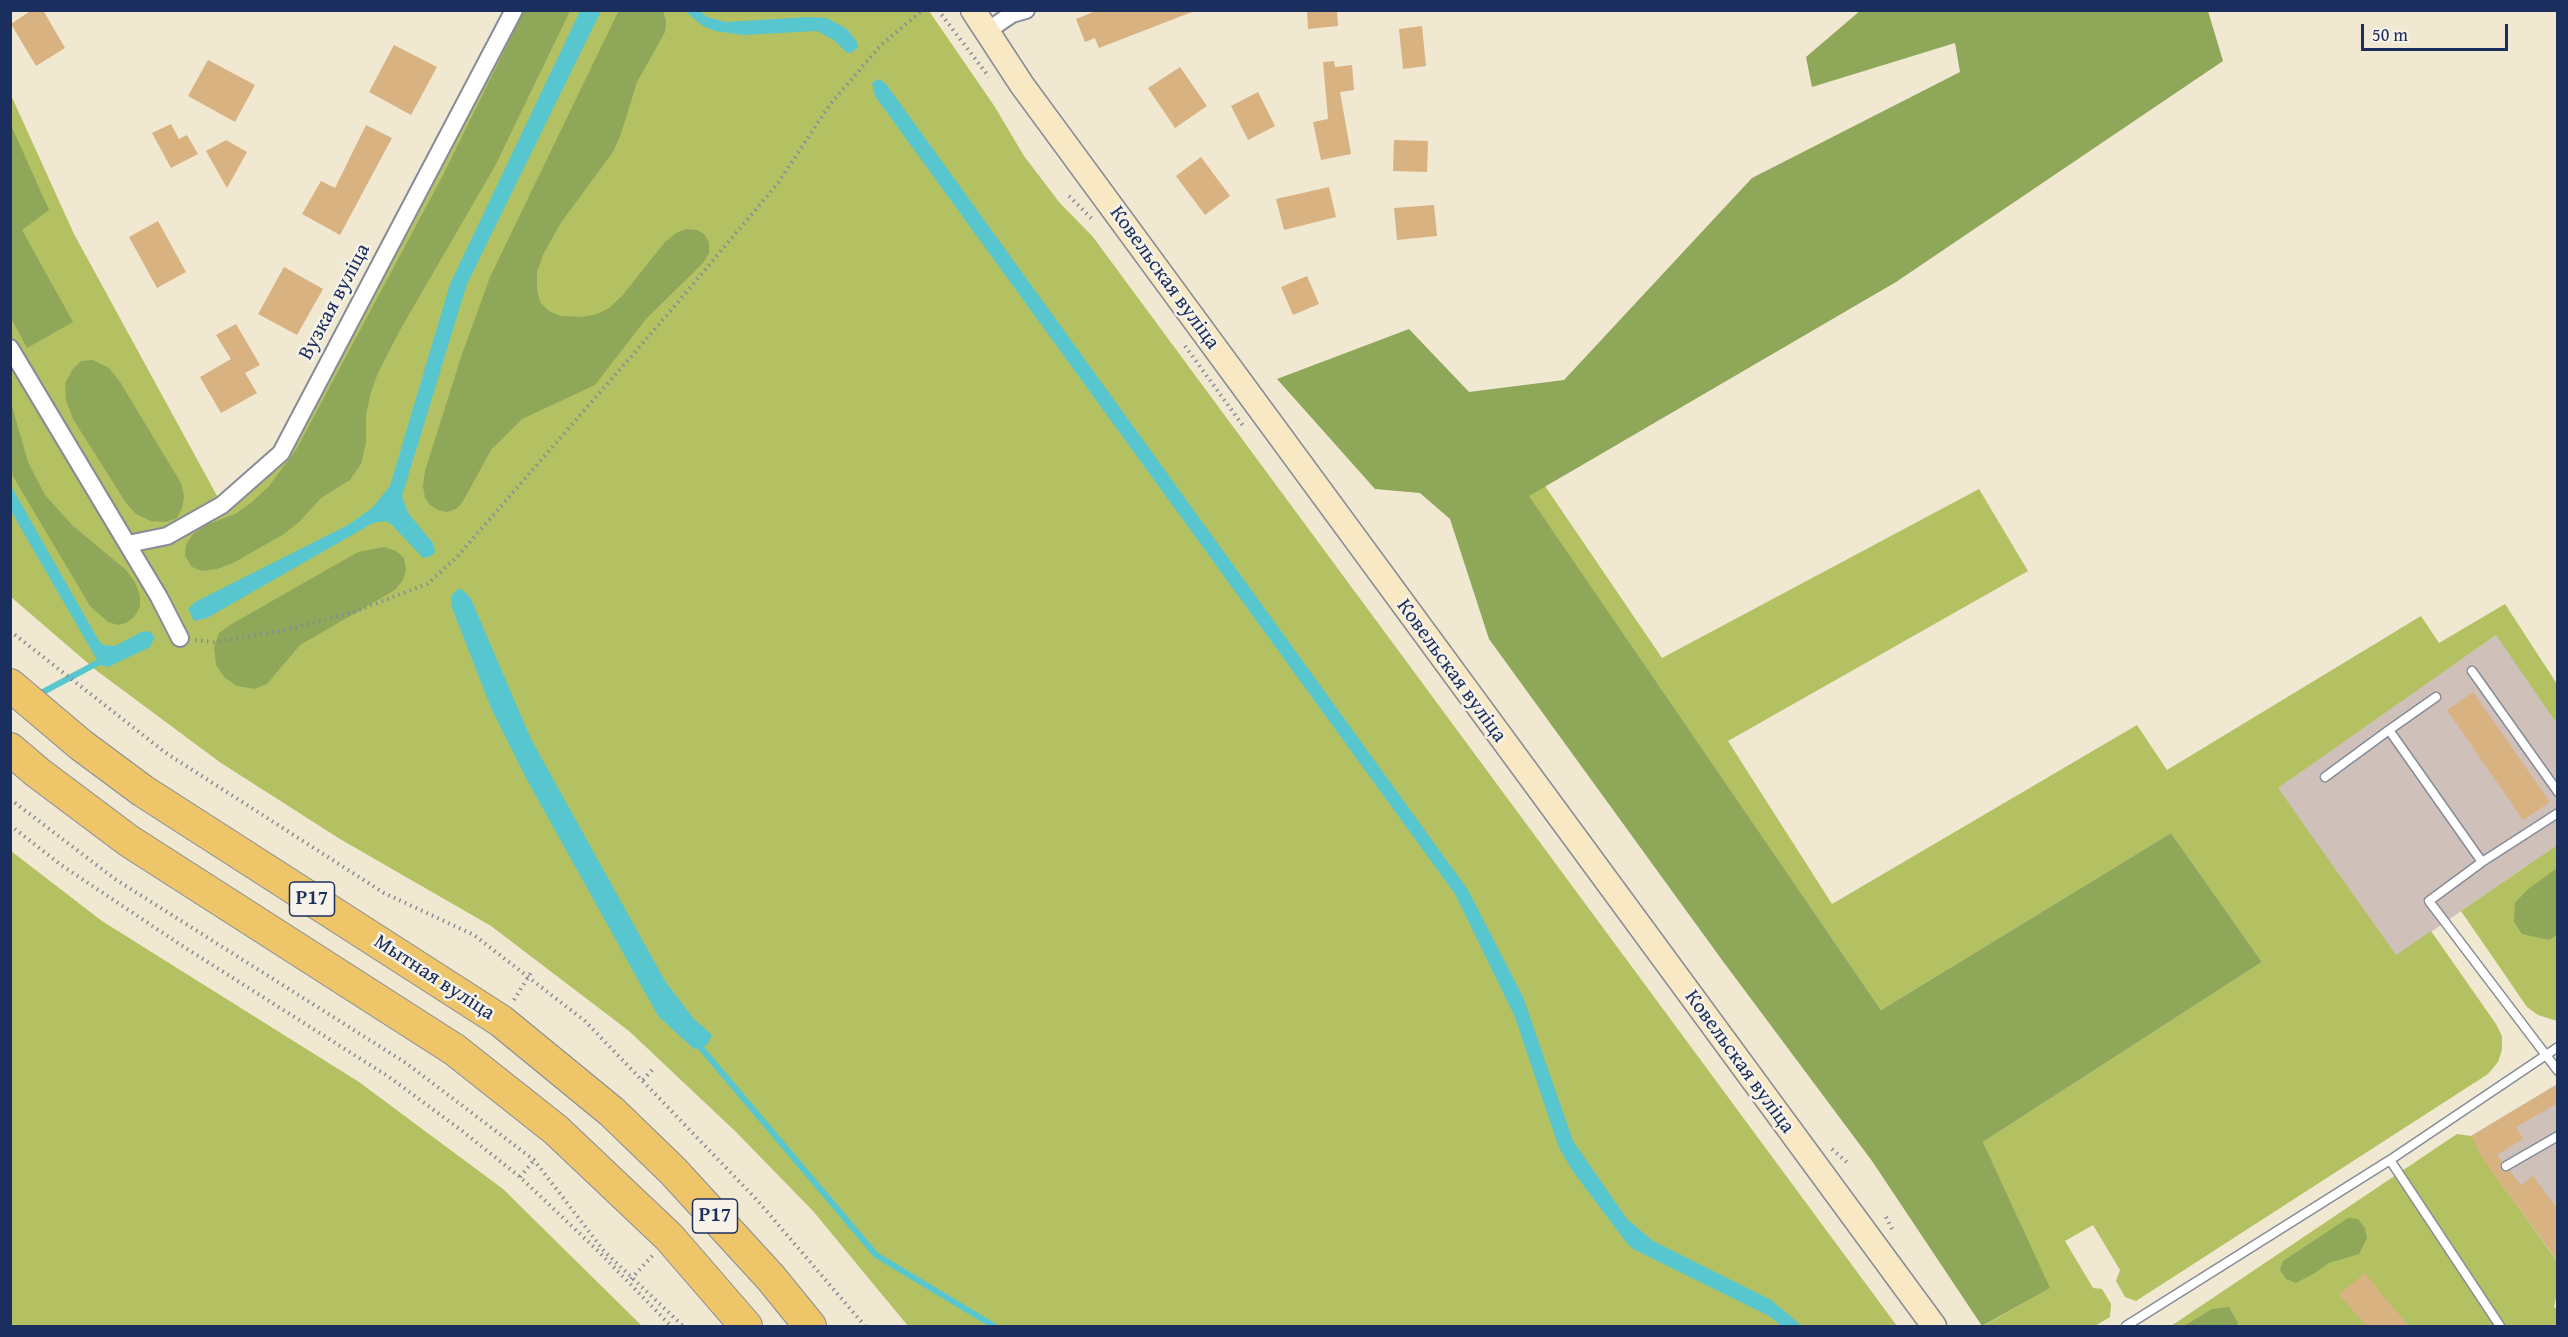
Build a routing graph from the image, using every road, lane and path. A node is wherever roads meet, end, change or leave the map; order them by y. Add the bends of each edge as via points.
1 (514, 10) edge
2 (923, 10) edge
3 (939, 10) edge
4 (973, 10) edge
5 (1026, 10) edge
6 (987, 31) junction
7 (992, 81) dead end
8 (10, 348) edge
9 (128, 544) junction
10 (10, 631) edge
11 (180, 638) joint
12 (2472, 671) dead end
13 (10, 686) edge
14 (2436, 697) dead end
15 (2389, 730) junction
16 (10, 749) edge
17 (2325, 777) dead end
18 (2558, 792) edge
19 (10, 799) edge
20 (2558, 813) edge
21 (10, 825) edge
22 (2482, 862) junction
23 (532, 971) dead end
24 (528, 977) junction
25 (501, 1021) junction
26 (2558, 1047) edge
27 (2545, 1055) junction
28 (653, 1069) dead end
29 (2558, 1071) edge
30 (643, 1080) junction
31 (2558, 1136) edge
32 (534, 1160) junction
33 (2390, 1160) junction
34 (2506, 1166) dead end
35 (520, 1177) junction
36 (669, 1237) junction
37 (632, 1278) junction
38 (628, 1282) junction
39 (671, 1326) edge
40 (683, 1326) edge
41 (747, 1326) edge
42 (810, 1326) edge
43 (865, 1326) edge
44 (1934, 1326) edge
45 (2126, 1326) edge
46 (2500, 1326) edge

1 - 9 street, Вузкая вуліца via 280,453 222,505 167,536
2 - 11 path via 882,44 831,103 778,183 675,306 463,550 427,584 354,612 285,630 214,642
3 - 7 path
4 - 6 main road, Ковельская вуліца
5 - 6 street via 1012,14
6 - 44 main road, Ковельская вуліца via 1022,85
8 - 9 street
9 - 11 street
10 - 24 path via 184,765 384,893 474,935
12 - 18 lane
13 - 25 highway, Мытная вуліца / Р17 via 143,791
14 - 15 lane
15 - 17 lane
15 - 22 lane
16 - 36 highway, Р17 via 129,841 455,1050 556,1130
19 - 32 path via 115,879 406,1063
20 - 22 lane
21 - 35 path via 61,865 184,947 389,1077
22 - 27 lane via 2429,901
23 - 24 path
24 - 25 path
24 - 30 path via 585,1021
25 - 42 highway, Мытная вуліца / Р17 via 612,1112 673,1171
26 - 27 lane
27 - 29 lane
27 - 33 lane
28 - 30 path
30 - 43 path via 757,1200
31 - 34 lane
32 - 35 path
32 - 37 path via 604,1251
33 - 45 lane
33 - 46 lane
35 - 38 path
36 - 37 path
36 - 41 highway, Р17
37 - 38 path
37 - 40 path
38 - 39 path

